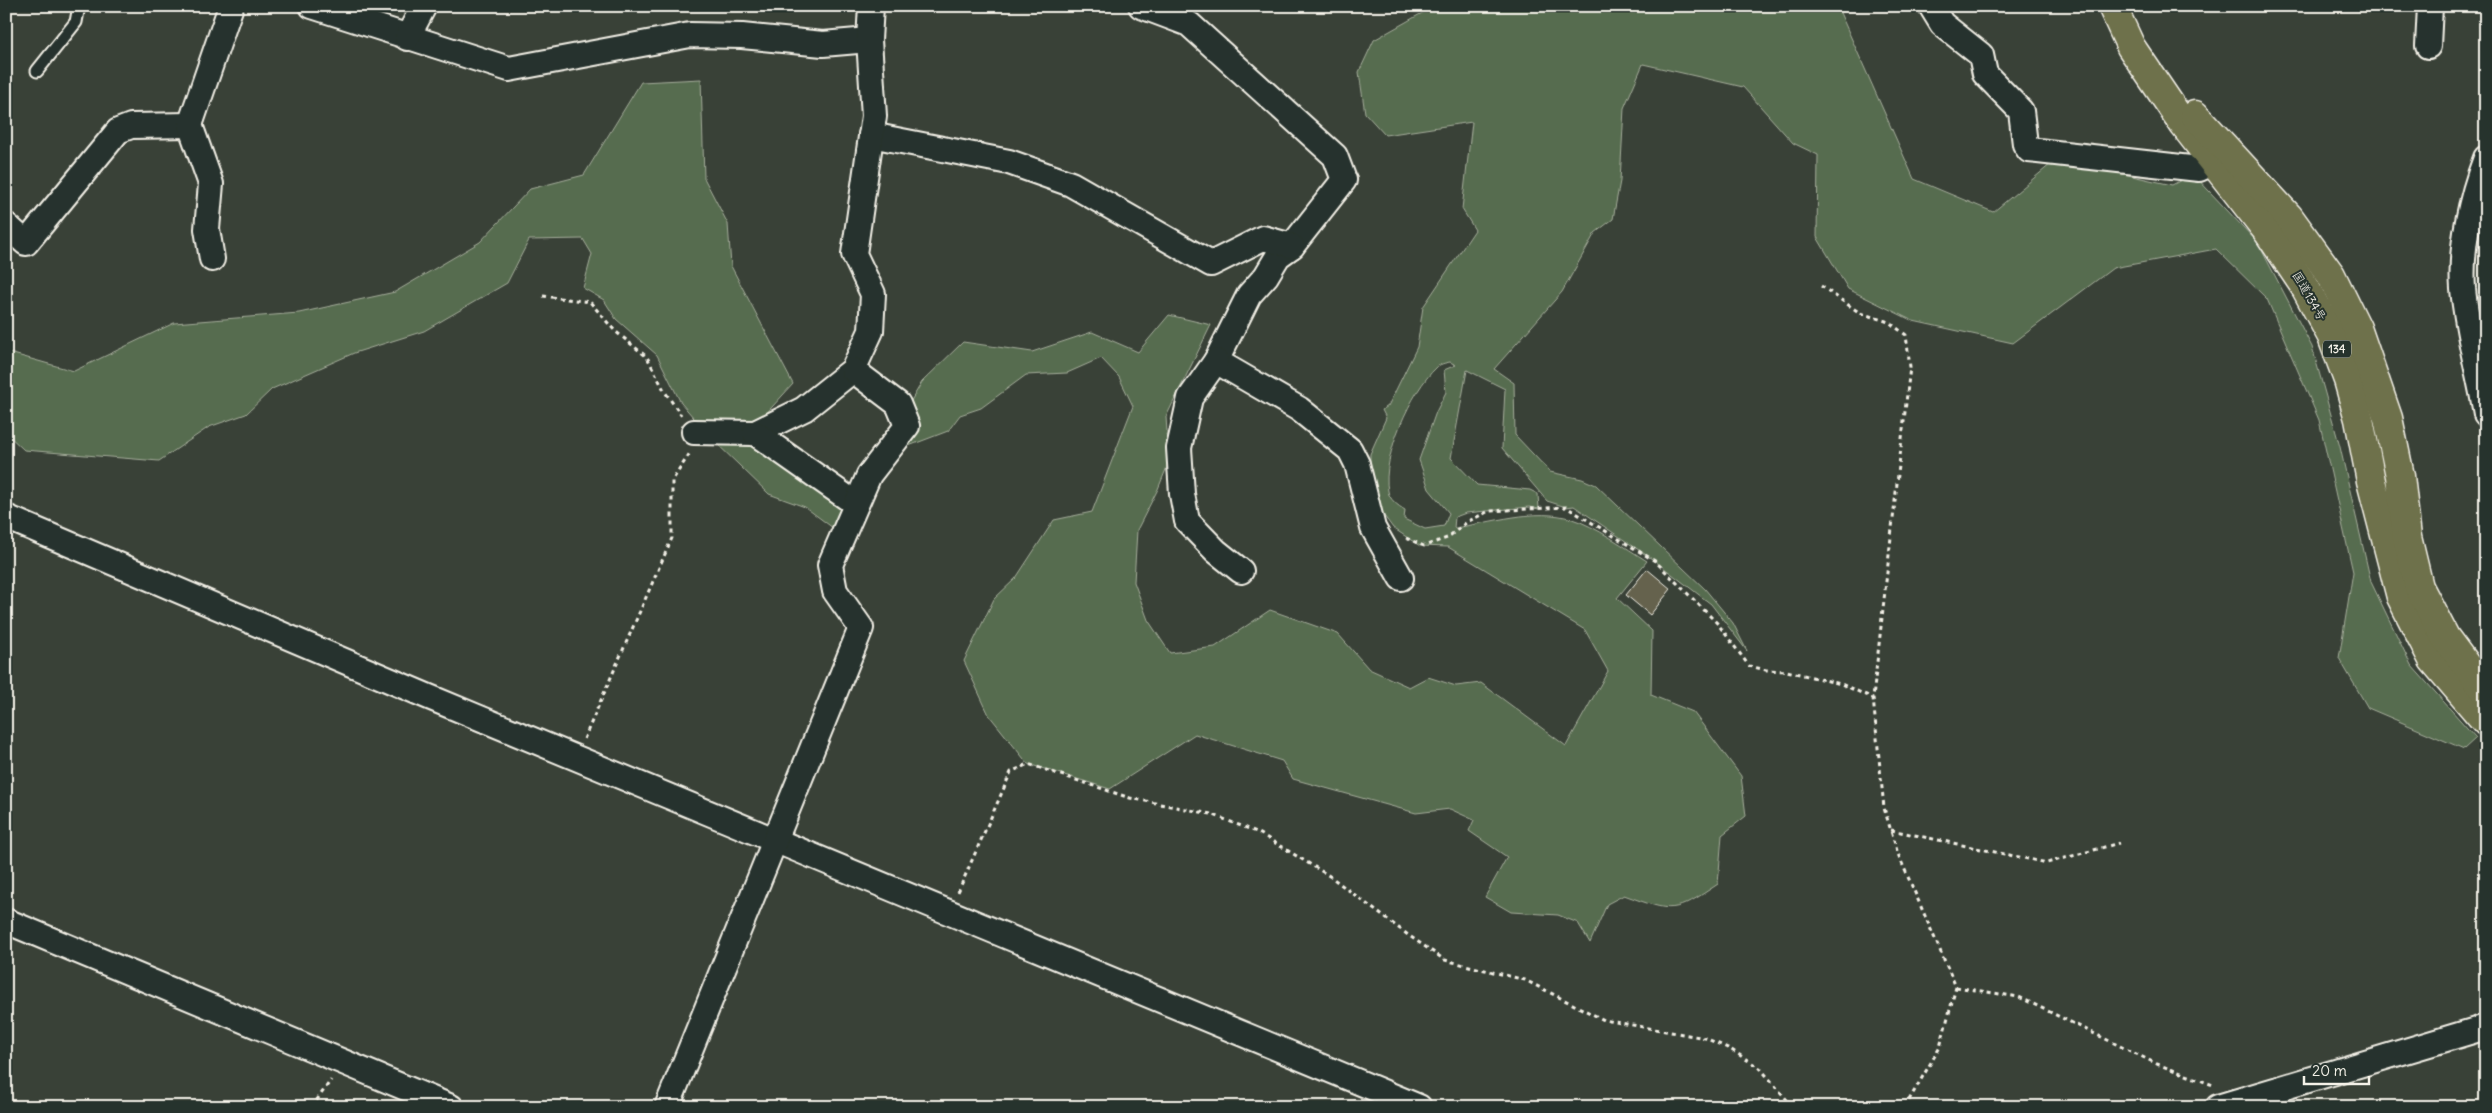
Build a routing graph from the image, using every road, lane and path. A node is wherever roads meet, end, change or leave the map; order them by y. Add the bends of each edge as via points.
1 (79, 6) edge
2 (231, 6) edge
3 (312, 6) edge
4 (424, 6) edge
5 (872, 6) edge
6 (1141, 6) edge
7 (1932, 6) edge
8 (2430, 6) edge
9 (2113, 8) edge
10 (407, 38) junction
11 (869, 40) junction
12 (2428, 46) dead end
13 (37, 71) dead end
14 (190, 125) junction
15 (871, 135) junction
16 (2486, 158) edge
17 (2212, 163) junction
18 (6, 225) edge
19 (1292, 246) junction
20 (212, 259) dead end
21 (1821, 286) dead end
22 (543, 296) dead end
23 (1216, 361) junction
24 (853, 370) junction
25 (2486, 414) edge
26 (694, 432) junction
27 (756, 433) junction
28 (856, 504) junction
29 (1369, 516) junction
30 (6, 517) edge
31 (1241, 571) dead end
32 (1401, 578) dead end
33 (2486, 692) edge
34 (1872, 698) junction
35 (2486, 722) edge
36 (576, 757) junction
37 (1890, 829) junction
38 (774, 840) junction
39 (2119, 843) dead end
40 (949, 911) junction
41 (6, 921) edge
42 (1956, 987) junction
43 (2486, 1027) edge
44 (345, 1061) junction
45 (2249, 1098) junction
46 (312, 1107) edge
47 (451, 1107) edge
48 (667, 1107) edge
49 (1419, 1107) edge
50 (1793, 1107) edge
51 (1905, 1107) edge
52 (2218, 1107) edge

1 - 13 lane via 76,22
2 - 14 street
3 - 10 street
4 - 10 street
5 - 11 street
6 - 19 street via 1189,24 1335,156 1344,180
7 - 17 street via 1942,24 1981,55 1985,74 2021,111 2025,144 2029,150 2199,168
8 - 12 street
9 - 17 highway, 国道134号 / 134 via 2130,47
9 - 33 highway, 国道134号 / 134 via 2172,88 2289,217 2331,275 2357,328 2388,418 2400,476 2407,537 2419,586 2445,637
10 - 11 street via 509,69 690,35 742,36 823,44
11 - 15 street via 874,116
14 - 18 street via 131,126 118,131 26,243
14 - 20 street via 211,184 207,229
15 - 19 street via 1009,162 1071,184 1211,264 1263,238
15 - 24 street via 854,254 873,294 871,331
16 - 25 street via 2473,193 2463,290
17 - 35 highway, 国道134号 / 134 via 2268,232 2305,287 2332,337 2359,419 2384,539 2401,597 2433,660
19 - 23 street via 1278,256 1249,295
21 - 34 path via 1860,313 1889,322 1906,335 1910,367
22 - 26 path via 590,302 615,332 647,357 665,392
23 - 29 street via 1299,409 1350,450 1357,464
23 - 31 street via 1190,398 1179,448 1182,494 1187,521
24 - 27 street via 804,410
24 - 28 street via 898,404 907,426 869,474
26 - 27 street
26 - 36 path via 695,445 672,481 672,538
27 - 28 street
28 - 38 street via 830,565 835,591 861,628
29 - 32 street
29 - 34 path via 1380,527 1424,546 1447,538 1467,522 1489,511 1566,507 1655,561 1718,624 1749,666 1841,684
30 - 36 street
34 - 37 path via 1884,808
36 - 38 street
37 - 39 path via 2047,863
37 - 42 path
38 - 40 street
38 - 48 street
40 - 49 street
40 - 50 path via 1011,772 1028,764 1130,798 1211,814 1259,833 1331,877 1445,960 1524,980 1604,1020 1705,1038 1730,1048 1760,1068
41 - 44 street
42 - 45 path via 2019,998 2157,1064
42 - 51 path via 1940,1047
43 - 45 street
44 - 46 path
44 - 47 street
45 - 52 street

